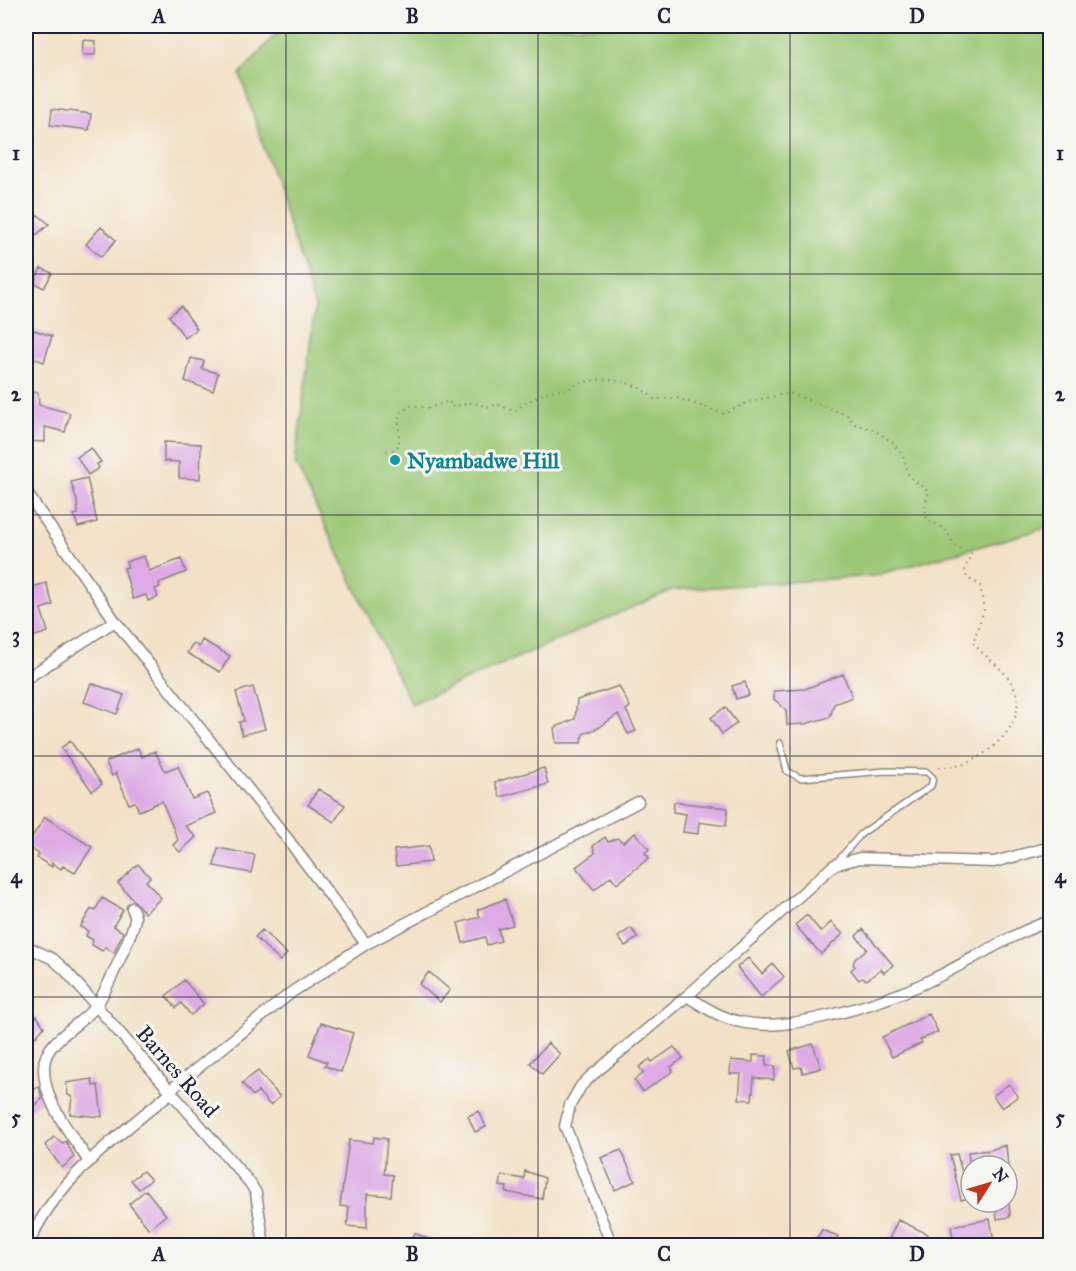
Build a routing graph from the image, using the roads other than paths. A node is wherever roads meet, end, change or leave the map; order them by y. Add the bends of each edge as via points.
1 (26, 492) edge
2 (115, 621) junction
3 (27, 678) dead end
4 (780, 743) dead end
5 (638, 802) dead end
6 (1050, 847) edge
7 (834, 866) junction
8 (132, 908) dead end
9 (1050, 921) edge
10 (366, 944) junction
11 (26, 946) edge
12 (687, 996) junction
13 (96, 1006) junction
14 (169, 1092) junction
15 (89, 1162) junction
16 (28, 1245) edge
17 (264, 1245) edge
18 (612, 1245) edge

1 - 2 street
2 - 3 street
2 - 10 street via 283,832
4 - 7 lane via 787,771 800,778 886,771 927,772 933,778 931,786 861,834
5 - 10 street
6 - 7 street via 994,862 860,858
7 - 12 street
8 - 13 street via 135,918 131,931
9 - 12 street via 866,1007 799,1022 740,1022
10 - 14 street via 292,992
11 - 13 street, Barnes Road via 53,959
12 - 18 street via 581,1086 566,1113 568,1139
13 - 14 street, Barnes Road
13 - 15 street via 49,1052 44,1065 52,1101
14 - 15 street
14 - 17 street, Barnes Road via 253,1188
15 - 16 street via 49,1207

